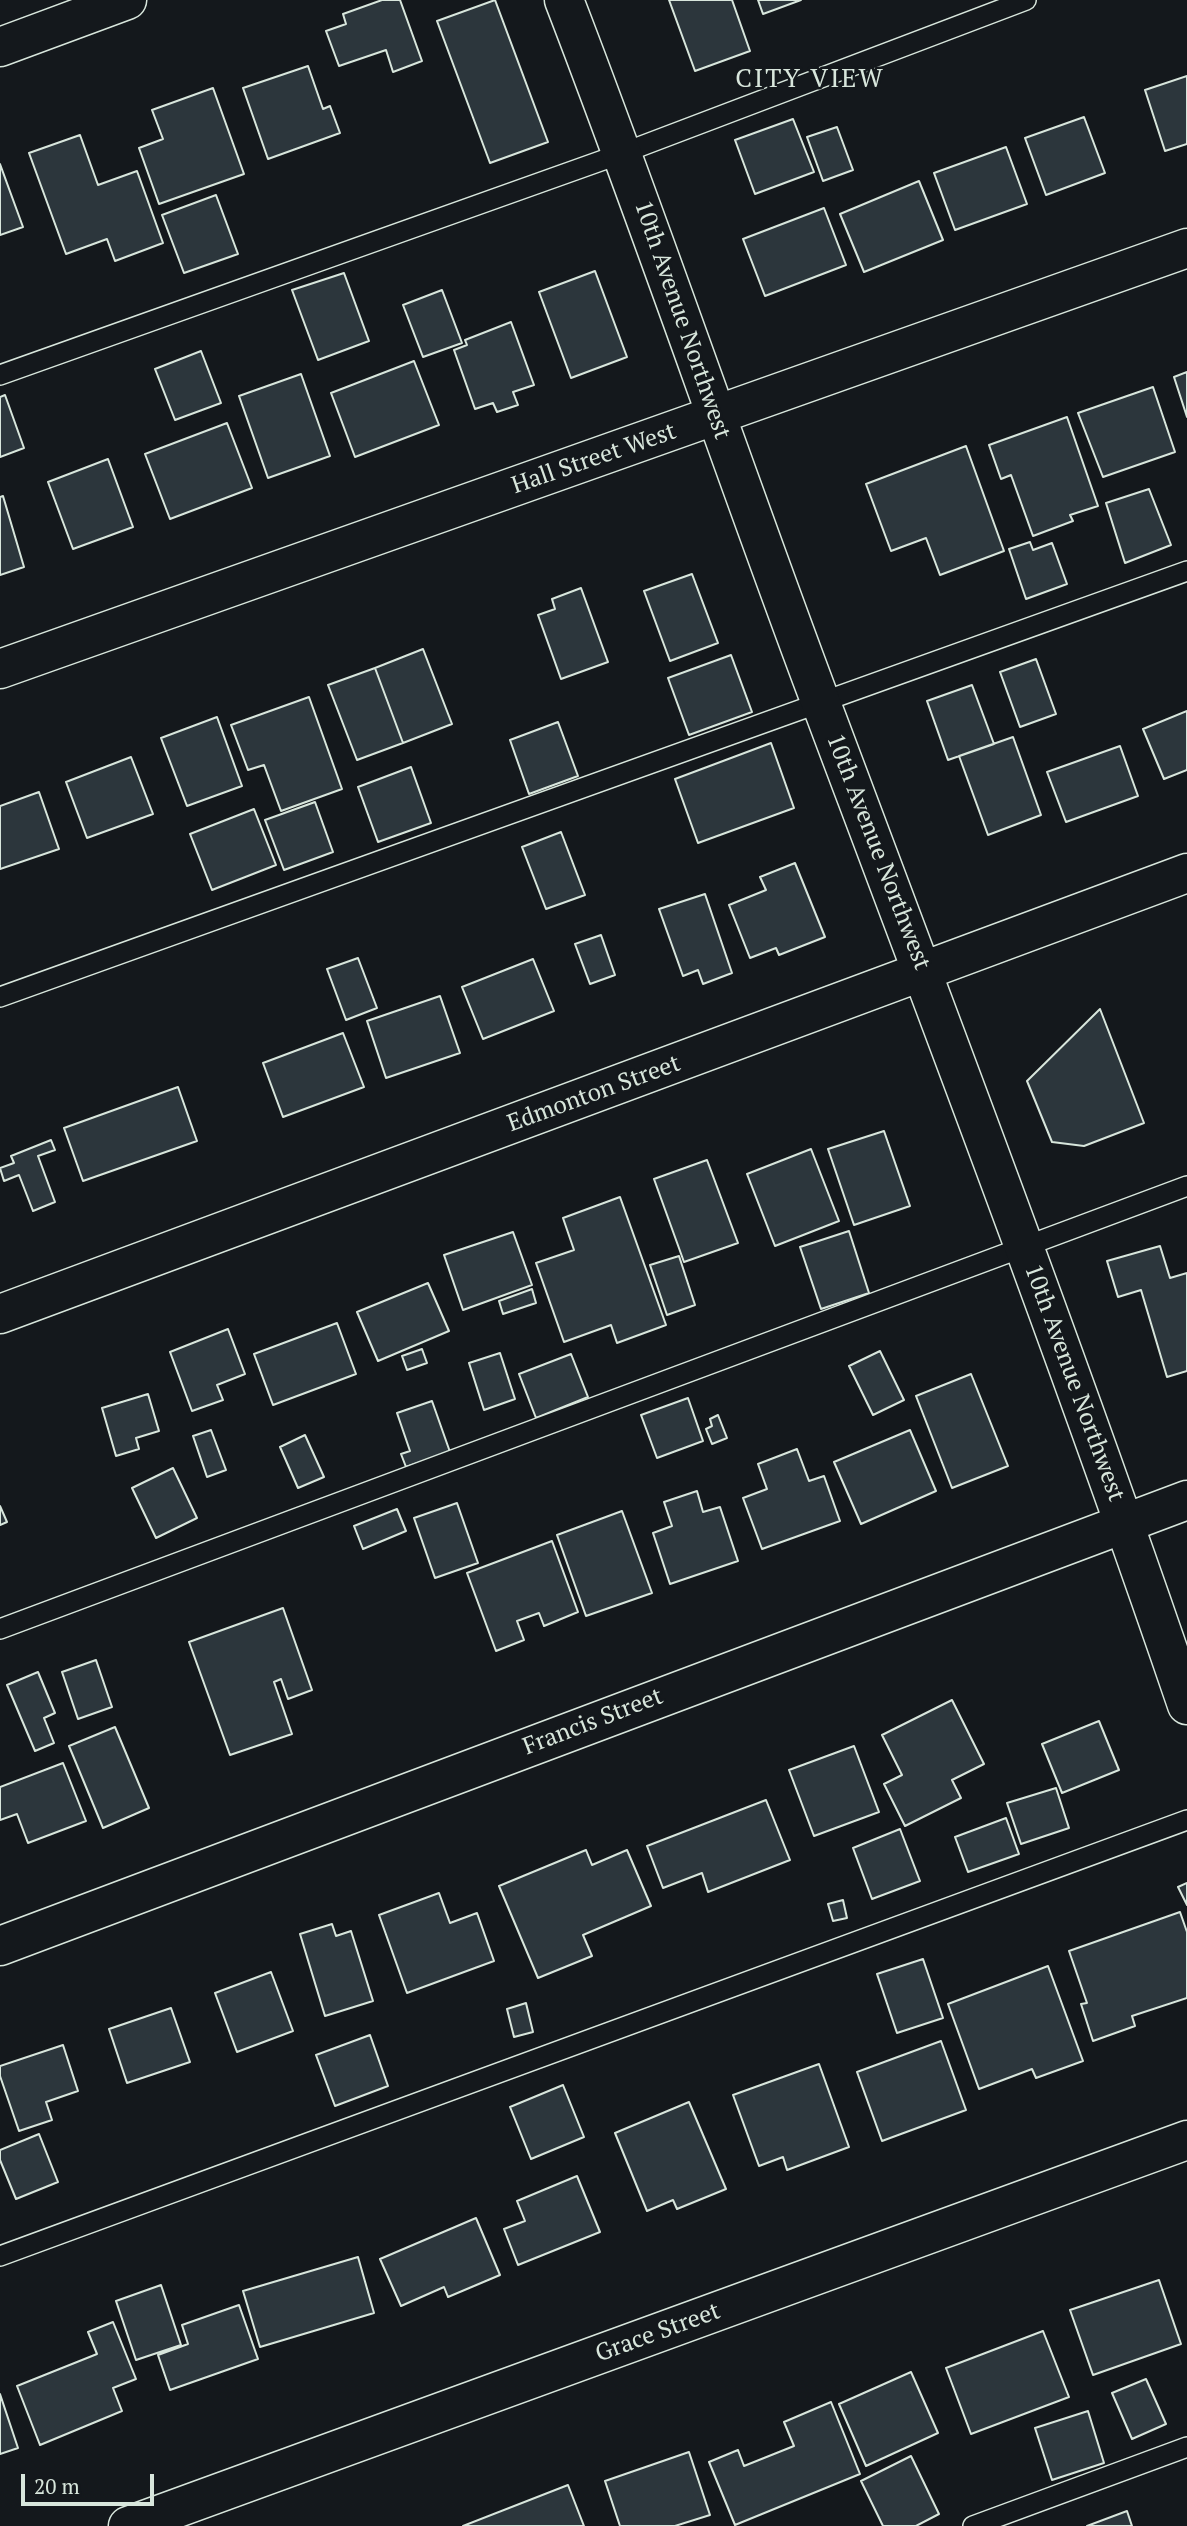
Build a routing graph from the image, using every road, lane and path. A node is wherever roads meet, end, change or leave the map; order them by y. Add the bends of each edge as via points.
1 (127, 0) edge
2 (564, 0) edge
3 (1026, 0) edge
4 (0, 47) edge
5 (623, 153) junction
6 (1187, 247) edge
7 (0, 375) edge
8 (715, 416) junction
9 (1187, 570) edge
10 (0, 669) edge
11 (820, 702) junction
12 (1187, 873) edge
13 (923, 971) junction
14 (0, 997) edge
15 (1187, 1186) edge
16 (1025, 1246) junction
17 (0, 1314) edge
18 (1187, 1500) edge
19 (1125, 1522) junction
20 (0, 1629) edge
21 (1187, 1705) edge
22 (1187, 1820) edge
23 (0, 1946) edge
24 (1187, 2140) edge
25 (0, 2256) edge
26 (1187, 2447) edge
27 (128, 2526) edge
28 (973, 2526) edge

1 - 4 street
2 - 5 street, 10th Avenue Northwest
3 - 5 lane
5 - 7 lane
5 - 8 street, 10th Avenue Northwest
6 - 8 street, Hall Street West
8 - 10 street, Hall Street West
8 - 11 street, 10th Avenue Northwest
9 - 11 lane
11 - 13 street, 10th Avenue Northwest
11 - 14 lane
12 - 13 street, Edmonton Street
13 - 16 street, 10th Avenue Northwest
13 - 17 street, Edmonton Street
15 - 16 lane
16 - 19 street, 10th Avenue Northwest
16 - 20 lane
18 - 19 street, Francis Street
19 - 21 street, 10th Avenue Northwest
19 - 23 street, Francis Street
22 - 25 lane
24 - 27 street, Grace Street
26 - 28 lane

